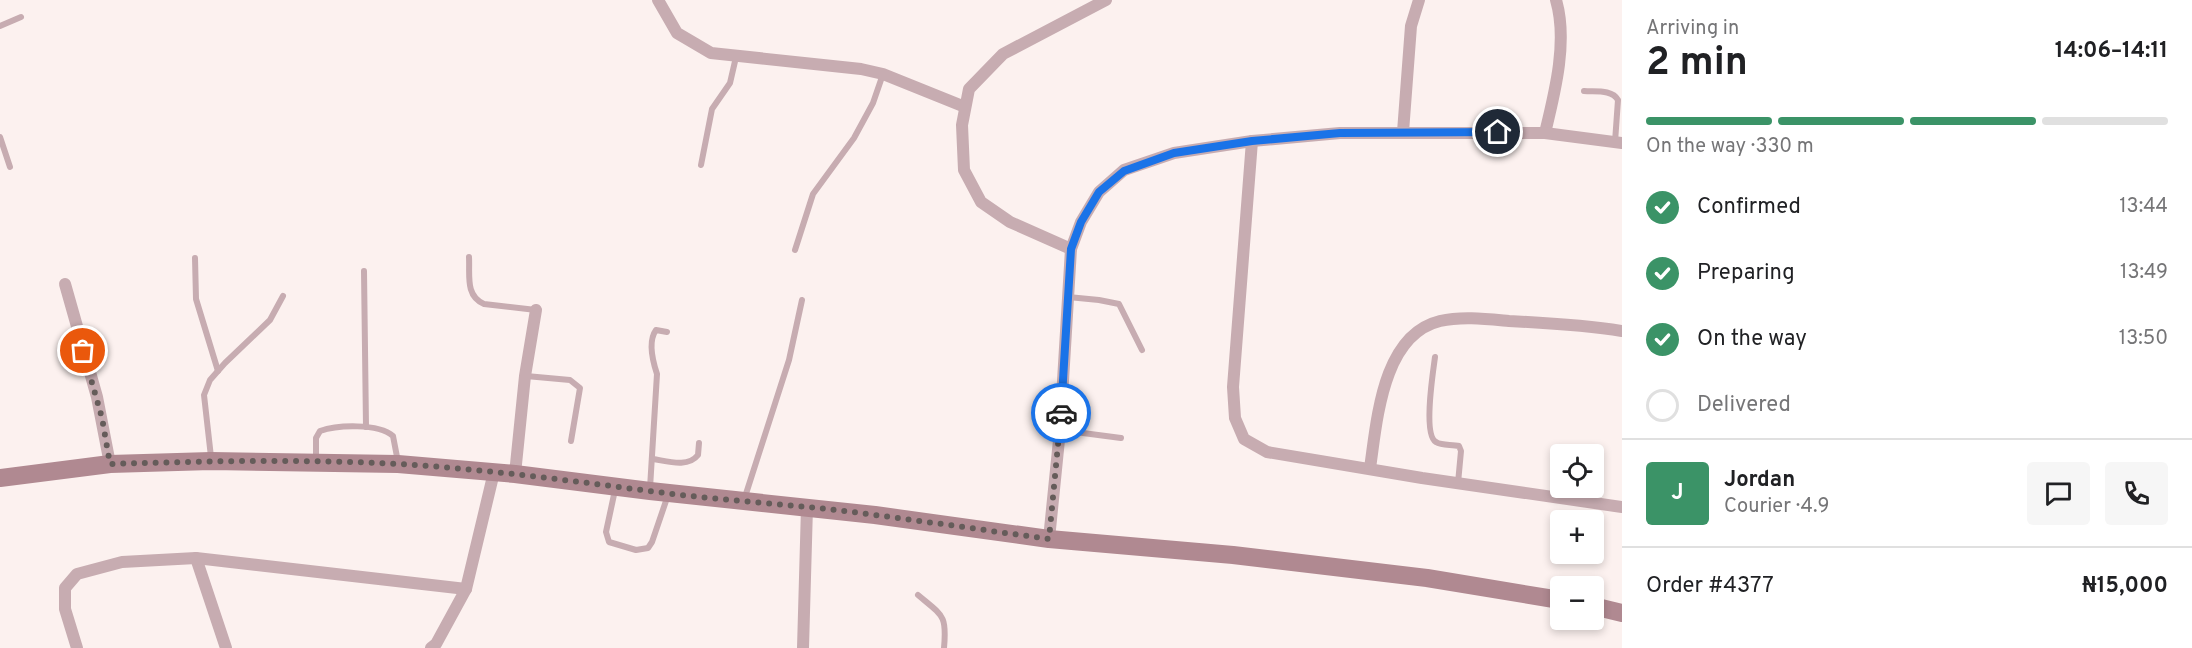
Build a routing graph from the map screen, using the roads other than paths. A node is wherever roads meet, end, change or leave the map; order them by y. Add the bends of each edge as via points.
1 (658, 0) edge
2 (1106, 0) edge
3 (1419, 0) edge
4 (1556, 0) edge
5 (21, 17) dead end
6 (0, 26) edge
7 (736, 57) junction
8 (883, 74) junction
9 (1584, 91) dead end
10 (965, 107) junction
11 (1403, 132) junction
12 (1545, 133) junction
13 (0, 137) edge
14 (1252, 141) junction
15 (1618, 142) edge
16 (701, 165) dead end
17 (10, 168) dead end
18 (1071, 249) junction
19 (795, 250) dead end
20 (469, 257) dead end
21 (195, 258) dead end
22 (364, 271) dead end
23 (65, 284) dead end
24 (283, 297) dead end
25 (1067, 297) junction
26 (802, 300) dead end
27 (536, 310) joint
28 (1622, 331) edge
29 (667, 332) dead end
30 (1142, 350) dead end
31 (1435, 357) dead end
32 (218, 371) junction
33 (525, 376) junction
34 (366, 427) junction
35 (1060, 430) junction
36 (1120, 438) dead end
37 (571, 441) dead end
38 (699, 443) dead end
39 (653, 459) junction
40 (211, 461) junction
41 (316, 462) junction
42 (110, 464) junction
43 (398, 464) junction
44 (1371, 468) junction
45 (494, 472) junction
46 (515, 474) junction
47 (0, 478) edge
48 (1458, 483) junction
49 (615, 486) junction
50 (650, 491) junction
51 (669, 493) junction
52 (744, 501) junction
53 (807, 507) junction
54 (1622, 507) edge
55 (1049, 539) junction
56 (196, 558) junction
57 (466, 589) junction
58 (918, 595) dead end
59 (1550, 598) edge
60 (1604, 609) edge
61 (1622, 613) edge
62 (78, 648) edge
63 (226, 648) edge
64 (431, 648) edge
65 (803, 648) edge
66 (944, 648) edge

1 - 7 street via 677,33 711,53
2 - 10 street via 1003,54 969,89
3 - 11 street via 1411,26
4 - 12 street via 1560,13 1559,75
5 - 6 lane
7 - 8 street
7 - 16 lane via 730,83 712,109
8 - 10 street
8 - 19 lane via 854,138 813,194
9 - 15 lane via 1615,95
10 - 18 street via 964,170 981,201 1010,222
11 - 12 street
11 - 14 street
12 - 15 street
13 - 17 lane
14 - 18 street via 1174,153 1124,171 1099,192
14 - 44 street via 1233,387 1235,418 1244,439 1267,452
18 - 25 street
20 - 27 lane via 471,295 477,301
21 - 32 lane via 196,299
22 - 34 lane
23 - 42 street via 97,397
24 - 32 lane via 270,320
25 - 30 lane via 1119,304
25 - 35 street
26 - 52 lane via 789,360
27 - 33 street
28 - 44 street via 1475,318 1439,321 1415,333 1387,376 1378,409
29 - 39 lane via 656,330 652,336 657,374
31 - 48 lane via 1430,437 1436,443 1459,446
32 - 40 lane via 204,395
33 - 37 lane via 570,380 580,388
33 - 46 street
34 - 41 lane via 320,431 316,438
34 - 43 lane via 393,436
35 - 36 lane
35 - 55 street
38 - 39 lane via 698,455 690,462
39 - 50 lane
40 - 41 main road
40 - 42 main road
41 - 43 main road
42 - 47 main road
43 - 45 main road
44 - 48 street
45 - 46 main road
45 - 57 street
46 - 49 main road
48 - 54 street
49 - 50 main road
49 - 51 lane via 607,539 636,550 648,548 652,542
50 - 51 main road
51 - 52 main road
52 - 53 main road
53 - 55 main road
53 - 65 street
55 - 59 main road via 1405,575
56 - 57 street
56 - 62 street via 122,562 77,574 65,588 65,609
56 - 63 street
57 - 64 street
58 - 66 lane via 945,620
60 - 61 main road

